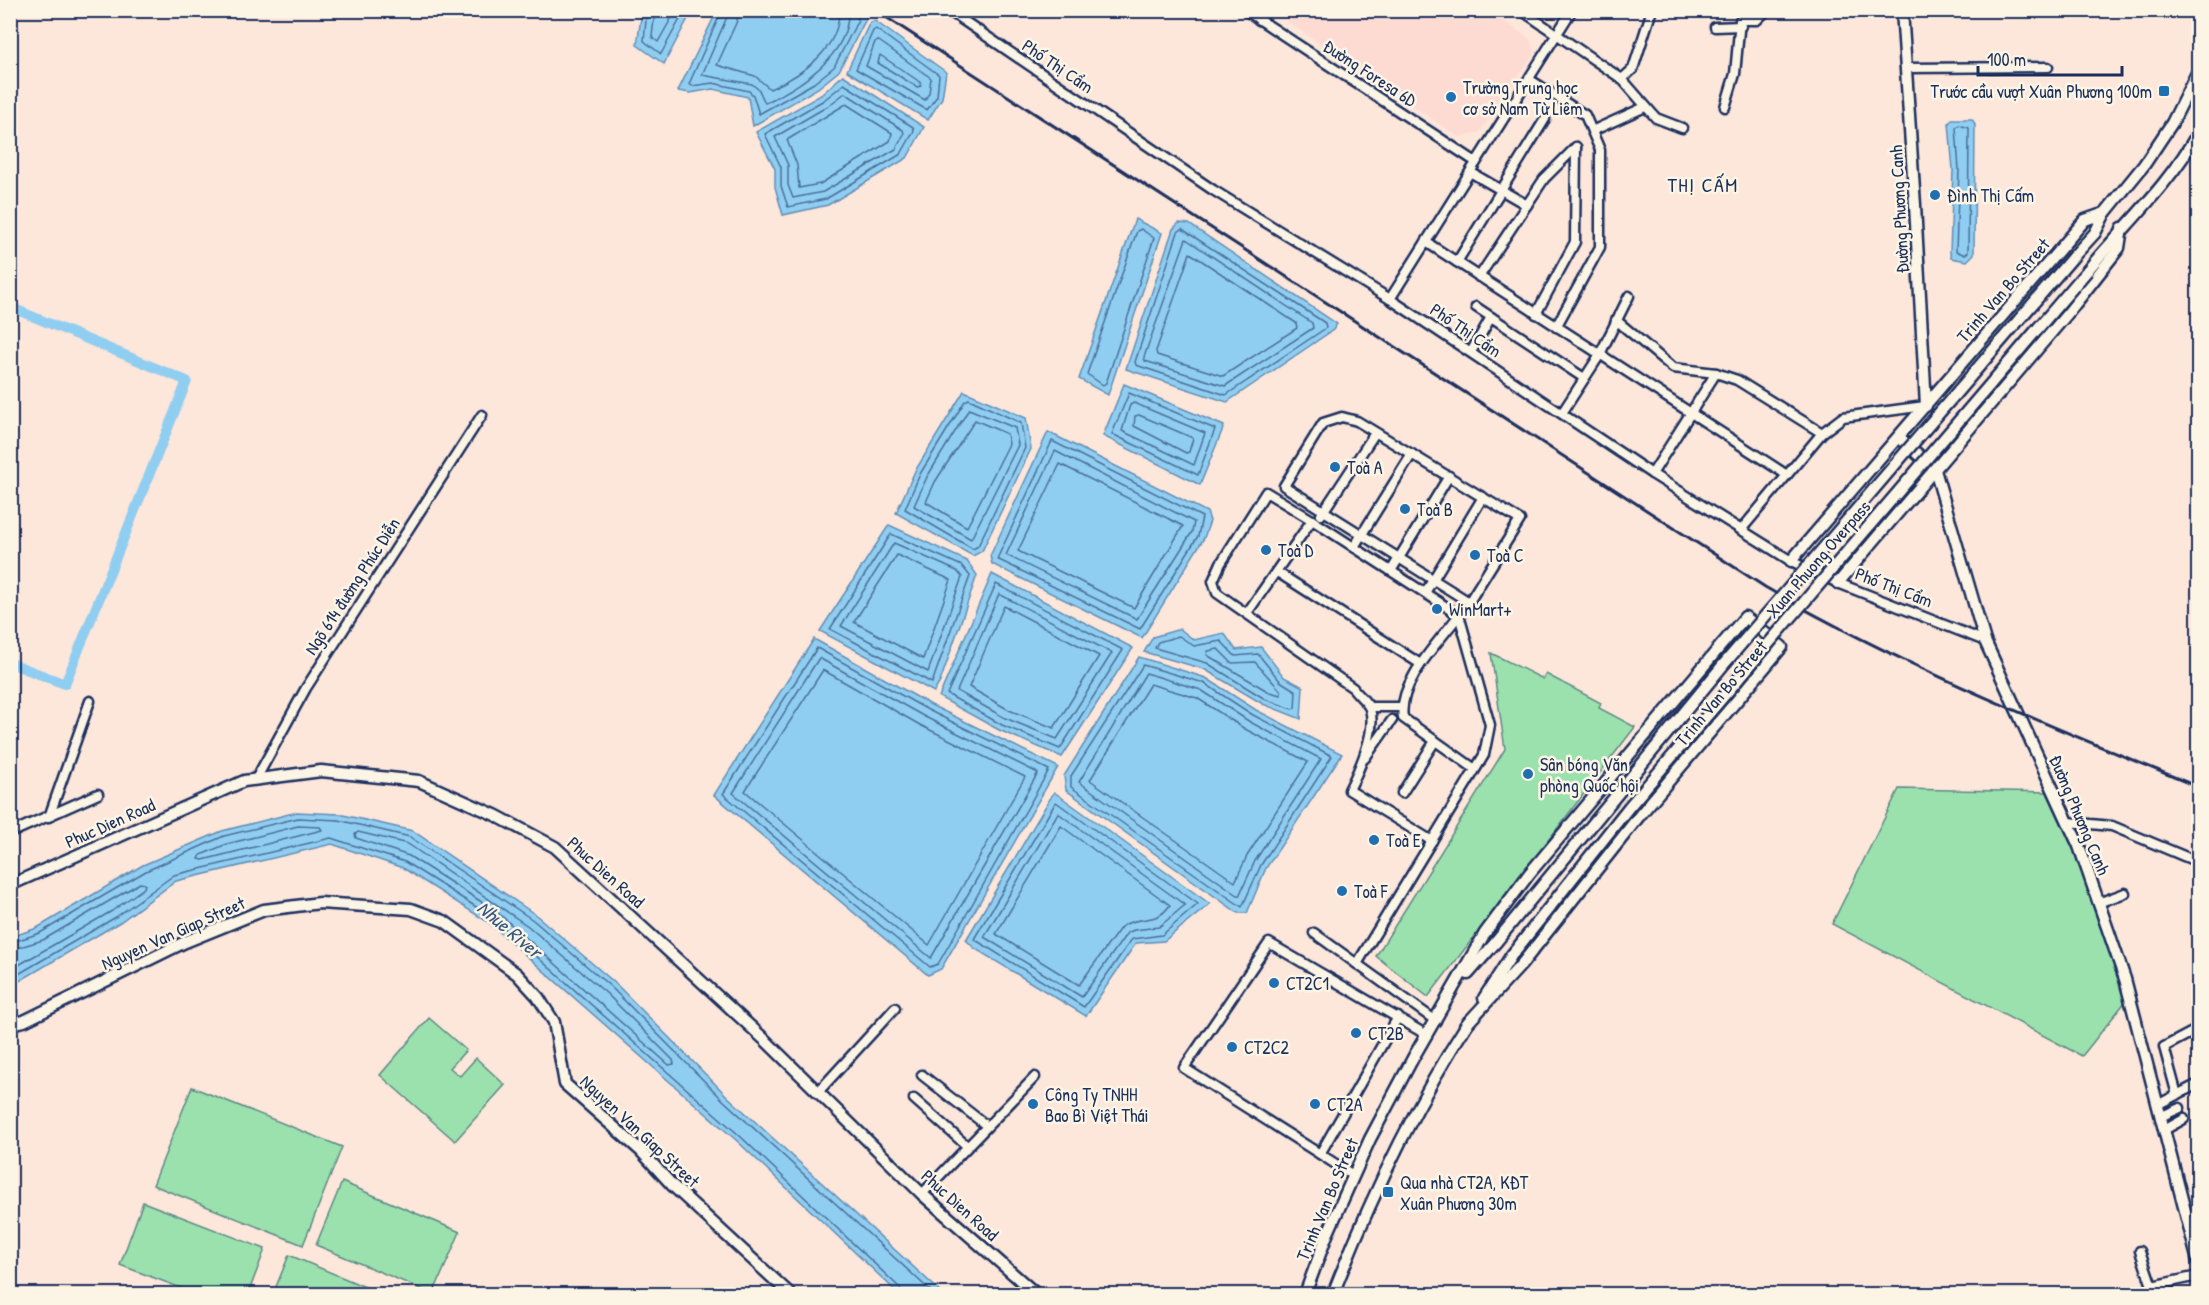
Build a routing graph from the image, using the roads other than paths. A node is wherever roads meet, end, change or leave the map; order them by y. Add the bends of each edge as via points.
1 (948, 10) edge
2 (1245, 10) edge
3 (1265, 10) edge
4 (1521, 10) edge
5 (1572, 10) edge
6 (1652, 10) edge
7 (1767, 10) edge
8 (1902, 10) edge
9 (1259, 20) junction
10 (1741, 26) junction
11 (1715, 27) dead end
12 (1557, 34) junction
13 (1907, 68) junction
14 (2048, 68) dead end
15 (2199, 71) edge
16 (1529, 79) junction
17 (1622, 79) junction
18 (1645, 107) junction
19 (1725, 107) dead end
20 (1545, 119) dead end
21 (1682, 128) dead end
22 (1592, 130) junction
23 (2199, 133) edge
24 (1476, 162) junction
25 (1470, 172) junction
26 (1501, 191) junction
27 (1527, 206) junction
28 (2105, 213) junction
29 (2122, 228) junction
30 (1426, 242) junction
31 (1457, 262) junction
32 (1479, 277) junction
33 (1629, 296) dead end
34 (1390, 299) junction
35 (1476, 307) dead end
36 (1536, 314) junction
37 (1491, 317) junction
38 (1616, 320) junction
39 (1556, 327) junction
40 (1471, 352) junction
41 (1599, 356) junction
42 (1716, 373) junction
43 (1584, 378) junction
44 (1926, 406) junction
45 (1562, 413) junction
46 (1689, 413) junction
47 (482, 416) dead end
48 (1375, 433) junction
49 (1822, 433) junction
50 (1899, 437) junction
51 (1412, 454) junction
52 (1935, 470) junction
53 (1652, 474) junction
54 (1449, 476) junction
55 (1787, 476) junction
56 (1483, 497) junction
57 (1324, 511) junction
58 (1314, 521) junction
59 (1741, 530) junction
60 (1362, 535) junction
61 (1354, 547) junction
62 (1399, 558) junction
63 (1791, 561) junction
64 (1391, 571) junction
65 (1277, 572) junction
66 (1433, 580) junction
67 (1838, 583) junction
68 (1425, 593) junction
69 (1247, 613) junction
70 (1459, 615) junction
71 (1985, 641) junction
72 (1419, 663) junction
73 (90, 701) dead end
74 (1370, 707) junction
75 (1401, 707) junction
76 (1403, 718) junction
77 (1392, 720) junction
78 (1371, 725) junction
79 (1435, 741) junction
80 (1363, 761) junction
81 (1475, 770) junction
82 (256, 779) junction
83 (1402, 793) dead end
84 (98, 794) dead end
85 (49, 817) junction
86 (2068, 822) junction
87 (10, 833) edge
88 (1432, 841) junction
89 (2199, 862) edge
90 (10, 885) edge
91 (2125, 893) dead end
92 (2098, 903) junction
93 (1314, 933) dead end
94 (1496, 942) joint
95 (1511, 956) joint
96 (1357, 964) junction
97 (1453, 992) junction
98 (895, 1008) dead end
99 (1398, 1017) junction
100 (1436, 1021) junction
101 (10, 1024) edge
102 (1465, 1026) junction
103 (2199, 1029) edge
104 (1427, 1035) junction
105 (922, 1075) dead end
106 (1035, 1077) dead end
107 (2199, 1084) edge
108 (818, 1092) junction
109 (2177, 1095) junction
110 (914, 1099) dead end
111 (2157, 1104) junction
112 (2180, 1108) dead end
113 (2160, 1117) junction
114 (2184, 1119) dead end
115 (987, 1126) junction
116 (2164, 1130) junction
117 (967, 1146) junction
118 (1320, 1154) junction
119 (1353, 1175) junction
120 (922, 1194) junction
121 (2140, 1251) dead end
122 (2199, 1261) edge
123 (2199, 1276) edge
124 (790, 1294) edge
125 (1036, 1294) edge
126 (1305, 1294) edge
127 (1333, 1294) edge

1 - 34 street, Phố Thị Cẩm via 1213,190
2 - 9 street, Đường Foresa 6D
3 - 9 street
4 - 12 street
5 - 12 street
6 - 17 street via 1634,69
7 - 10 street via 1757,20 1740,20
8 - 13 main road, Đường Phương Canh
9 - 24 street, Đường Foresa 6D
10 - 11 street
10 - 19 street via 1735,74
12 - 16 street
12 - 17 street
13 - 14 street
13 - 44 main road, Đường Phương Canh
15 - 28 main road via 2172,123
16 - 22 street via 1585,115
16 - 24 street
17 - 18 street
18 - 21 street via 1656,118
18 - 22 street
20 - 26 street
22 - 39 street via 1600,150 1600,247
23 - 29 main road, Xuan Phuong Overpass via 2162,187
24 - 25 street
25 - 26 street
25 - 30 street
26 - 27 street
26 - 31 street
27 - 32 street
27 - 36 street via 1544,179 1576,147 1575,243
28 - 44 main road, Trinh Van Bo Street via 2085,220
28 - 94 main road, Xuan Phuong Overpass, bridge via 2095,233 1717,672
29 - 52 main road via 2119,248
29 - 95 main road, Xuan Phuong Overpass, bridge via 1651,781
30 - 31 street
30 - 34 street
31 - 32 street
32 - 36 street
33 - 38 street
34 - 40 street, Phố Thị Cẩm
35 - 37 street
36 - 39 street
37 - 40 street
37 - 43 street
38 - 41 street
38 - 42 street via 1673,368
39 - 41 street
40 - 45 street, Phố Thị Cẩm
41 - 43 street
41 - 46 street
42 - 46 street
42 - 49 street via 1737,380
43 - 45 street
44 - 49 street via 1843,417
44 - 50 main road, Trinh Van Bo Street
45 - 53 street, Phố Thị Cẩm
46 - 53 street
46 - 55 street
47 - 82 street, Ngõ 614 đường Phúc Diễn via 306,688
48 - 51 street
48 - 57 street
48 - 57 street via 1342,417 1323,423 1284,486
49 - 55 street
50 - 52 main road
50 - 63 main road, Trinh Van Bo Street
51 - 54 street
51 - 60 street
52 - 67 main road
52 - 71 main road, Đường Phương Canh
53 - 59 street, Phố Thị Cẩm
54 - 56 street
54 - 62 street
55 - 59 street
56 - 66 street
56 - 66 street via 1520,520 1469,602
57 - 58 street
57 - 60 street
58 - 61 street
58 - 65 street
58 - 69 street via 1266,492 1213,581 1217,594
59 - 63 street, Phố Thị Cẩm
60 - 61 street
60 - 62 street
61 - 64 street
62 - 64 street
62 - 66 street
63 - 67 street, Phố Thị Cẩm
64 - 68 street
65 - 69 street
65 - 72 street
66 - 68 street
67 - 71 street, Phố Thị Cẩm
68 - 70 street
69 - 74 street via 1353,688
70 - 72 street via 1430,655
70 - 81 street via 1490,725 1484,754
71 - 86 main road, Đường Phương Canh
72 - 75 street
73 - 85 street
74 - 75 street
74 - 78 street
75 - 76 street
76 - 77 street
76 - 79 street
77 - 78 street
77 - 80 street
78 - 80 street
79 - 81 street
79 - 83 street
80 - 88 street via 1349,790
81 - 88 street
82 - 90 main road, Phuc Dien Road
82 - 108 main road, Phuc Dien Road via 321,771 418,781 555,847
84 - 85 street
85 - 87 street
86 - 89 street via 2112,826
86 - 92 main road, Đường Phương Canh
88 - 96 street
91 - 92 street
92 - 111 main road, Đường Phương Canh via 2126,979
93 - 96 street
94 - 97 main road, Trinh Van Bo Street
95 - 102 main road, Trinh Van Bo Street
96 - 100 street
97 - 100 main road, Trinh Van Bo Street
97 - 102 main road, Trinh Van Bo Street via 1485,933 1529,874 1745,617 1782,647 1640,815 1521,965
98 - 108 street
99 - 104 street
99 - 118 street
99 - 118 street via 1269,942 1184,1068
100 - 104 main road, Trinh Van Bo Street
101 - 124 main road, Nguyen Van Giap Street via 24,1021 185,942 264,910 320,903 411,909 444,921 517,974 554,1022 565,1084
102 - 127 main road, Trinh Van Bo Street via 1383,1173
103 - 109 street via 2164,1047
104 - 119 main road, Trinh Van Bo Street
105 - 115 street
106 - 115 street
107 - 109 street
108 - 120 main road, Phuc Dien Road
109 - 111 street
110 - 117 street
111 - 113 main road, Đường Phương Canh
112 - 113 street
113 - 116 main road, Đường Phương Canh
114 - 116 street
115 - 117 street
116 - 122 main road, Đường Phương Canh
117 - 120 street
118 - 119 street
119 - 126 main road, Trinh Van Bo Street
120 - 125 main road, Phuc Dien Road
121 - 123 street via 2152,1286

